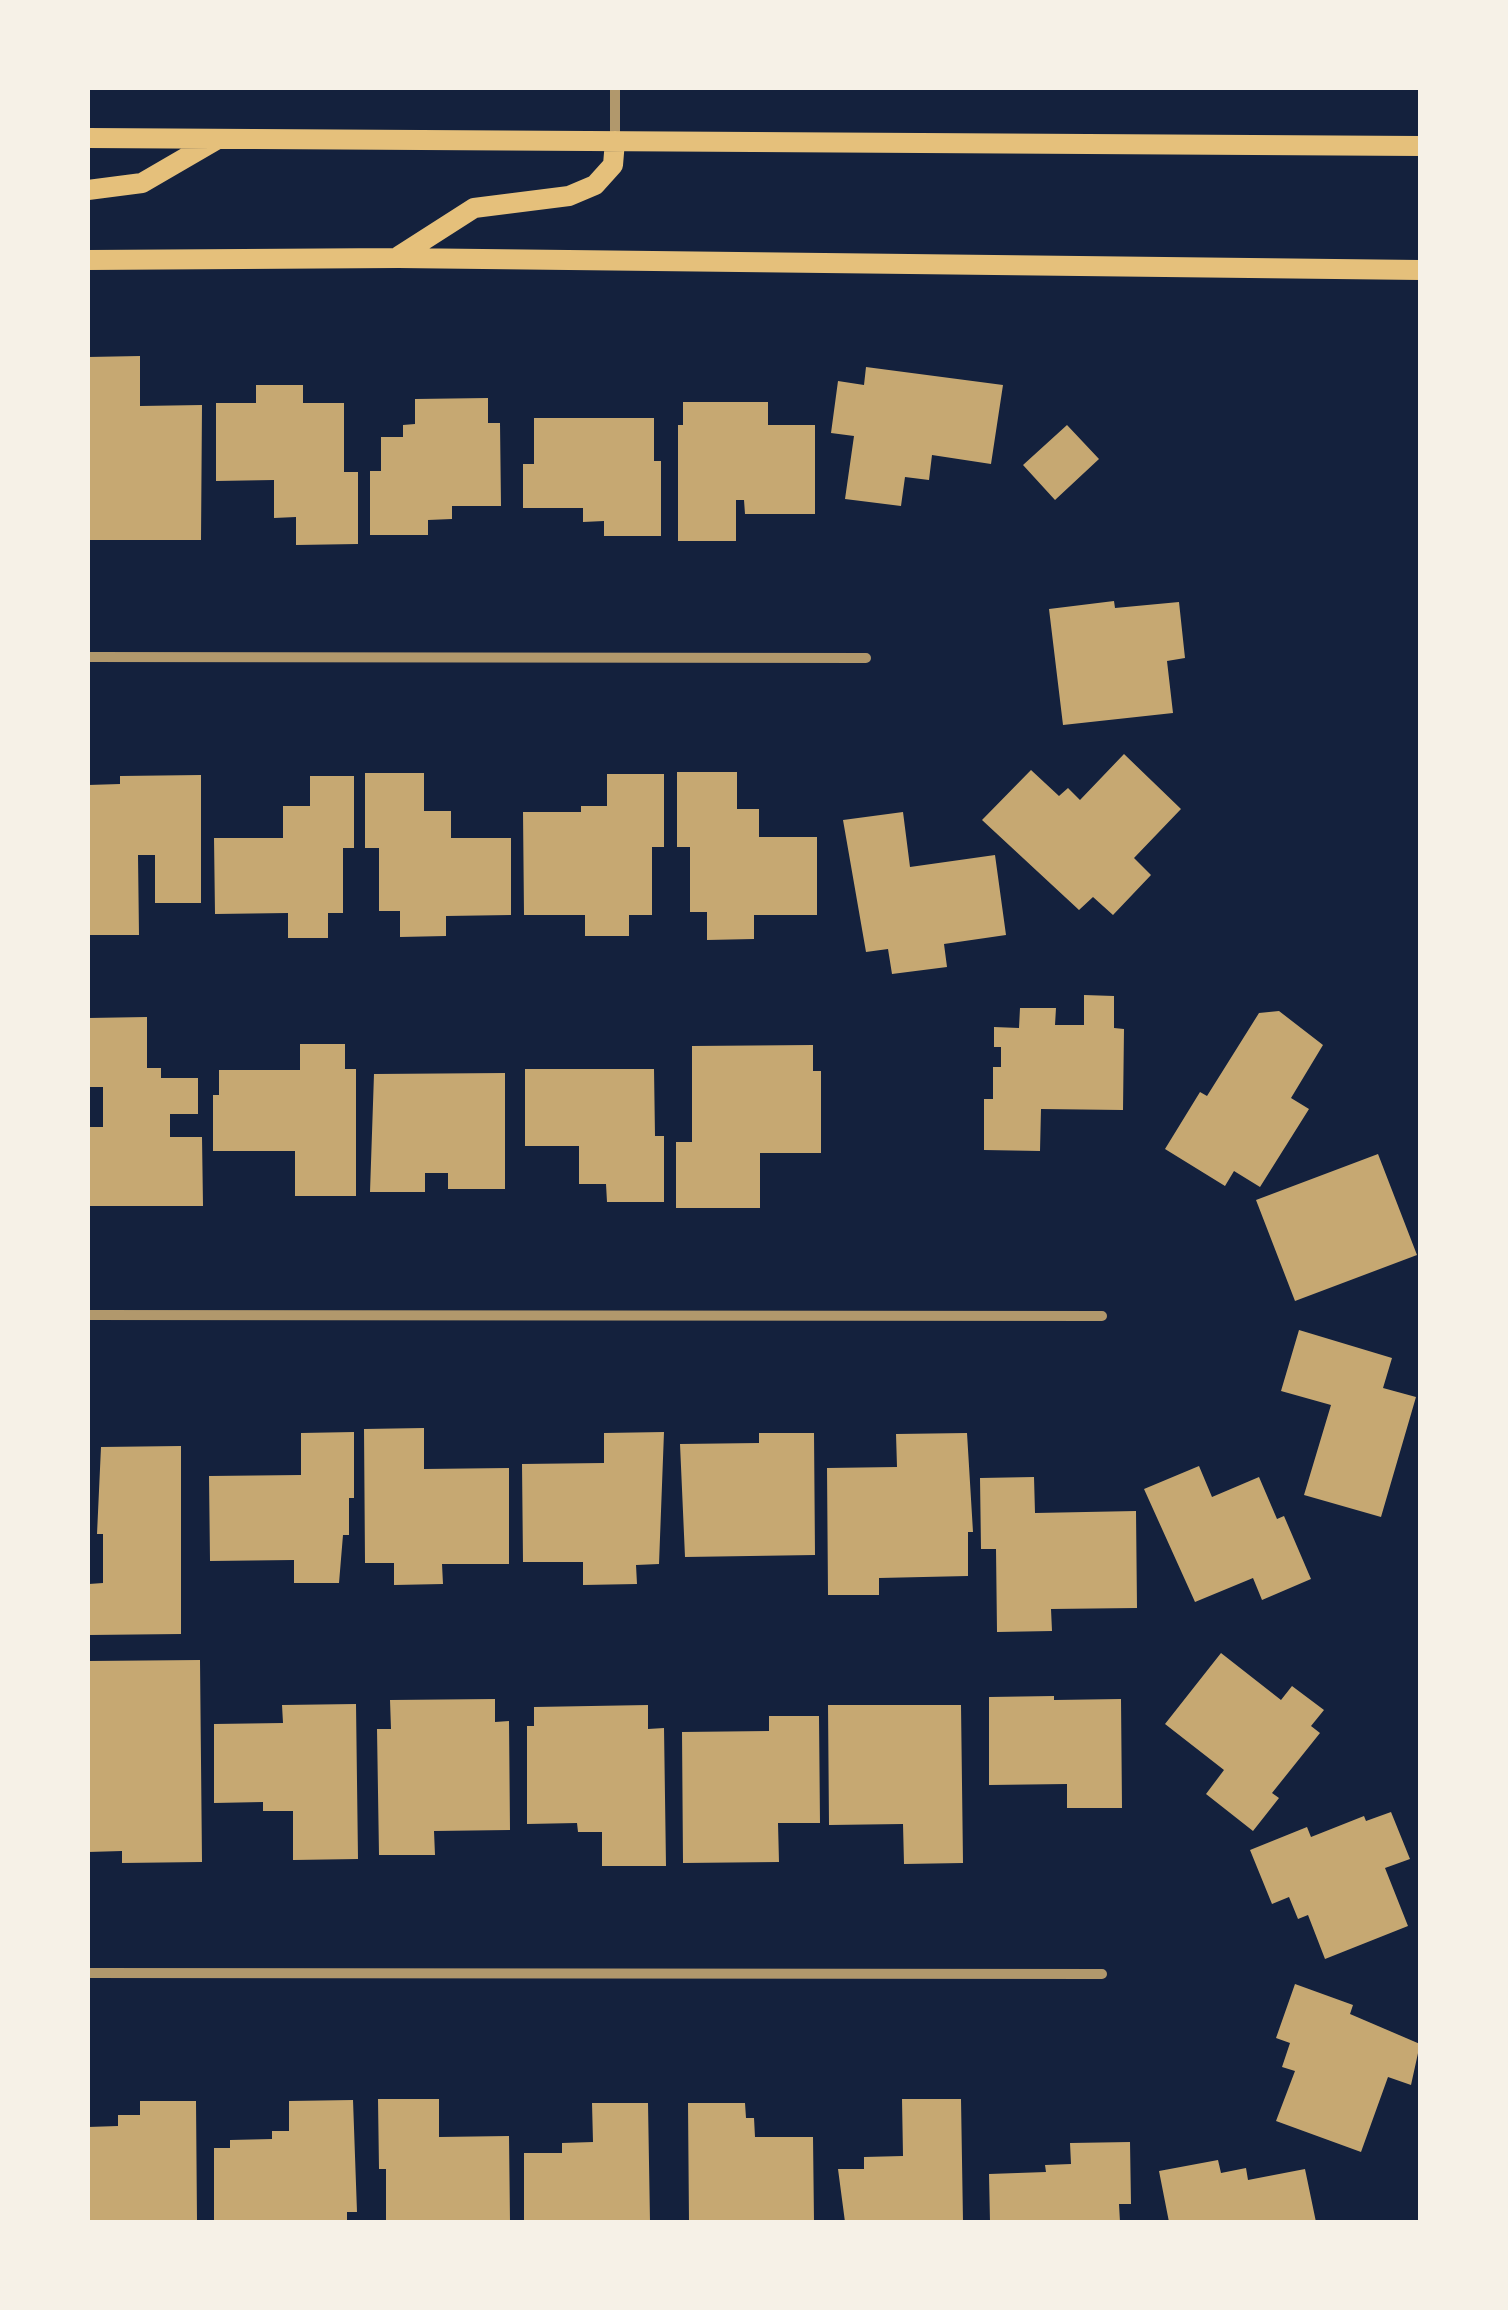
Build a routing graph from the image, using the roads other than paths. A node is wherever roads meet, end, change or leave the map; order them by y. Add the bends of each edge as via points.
1 (614, 88) edge
2 (88, 138) edge
3 (218, 139) junction
4 (615, 141) junction
5 (1420, 146) edge
6 (88, 190) edge
7 (398, 258) junction
8 (88, 260) edge
9 (1420, 270) edge
10 (88, 657) edge
11 (866, 658) dead end
12 (88, 1315) edge
13 (1102, 1316) dead end
14 (88, 1973) edge
15 (1102, 1974) dead end

1 - 4 street
2 - 3 main road
3 - 4 main road
3 - 6 main road via 142,182
4 - 5 main road
4 - 7 main road via 613,165 595,185 570,196 474,208
7 - 8 main road
7 - 9 main road
10 - 11 street
12 - 13 street
14 - 15 street

